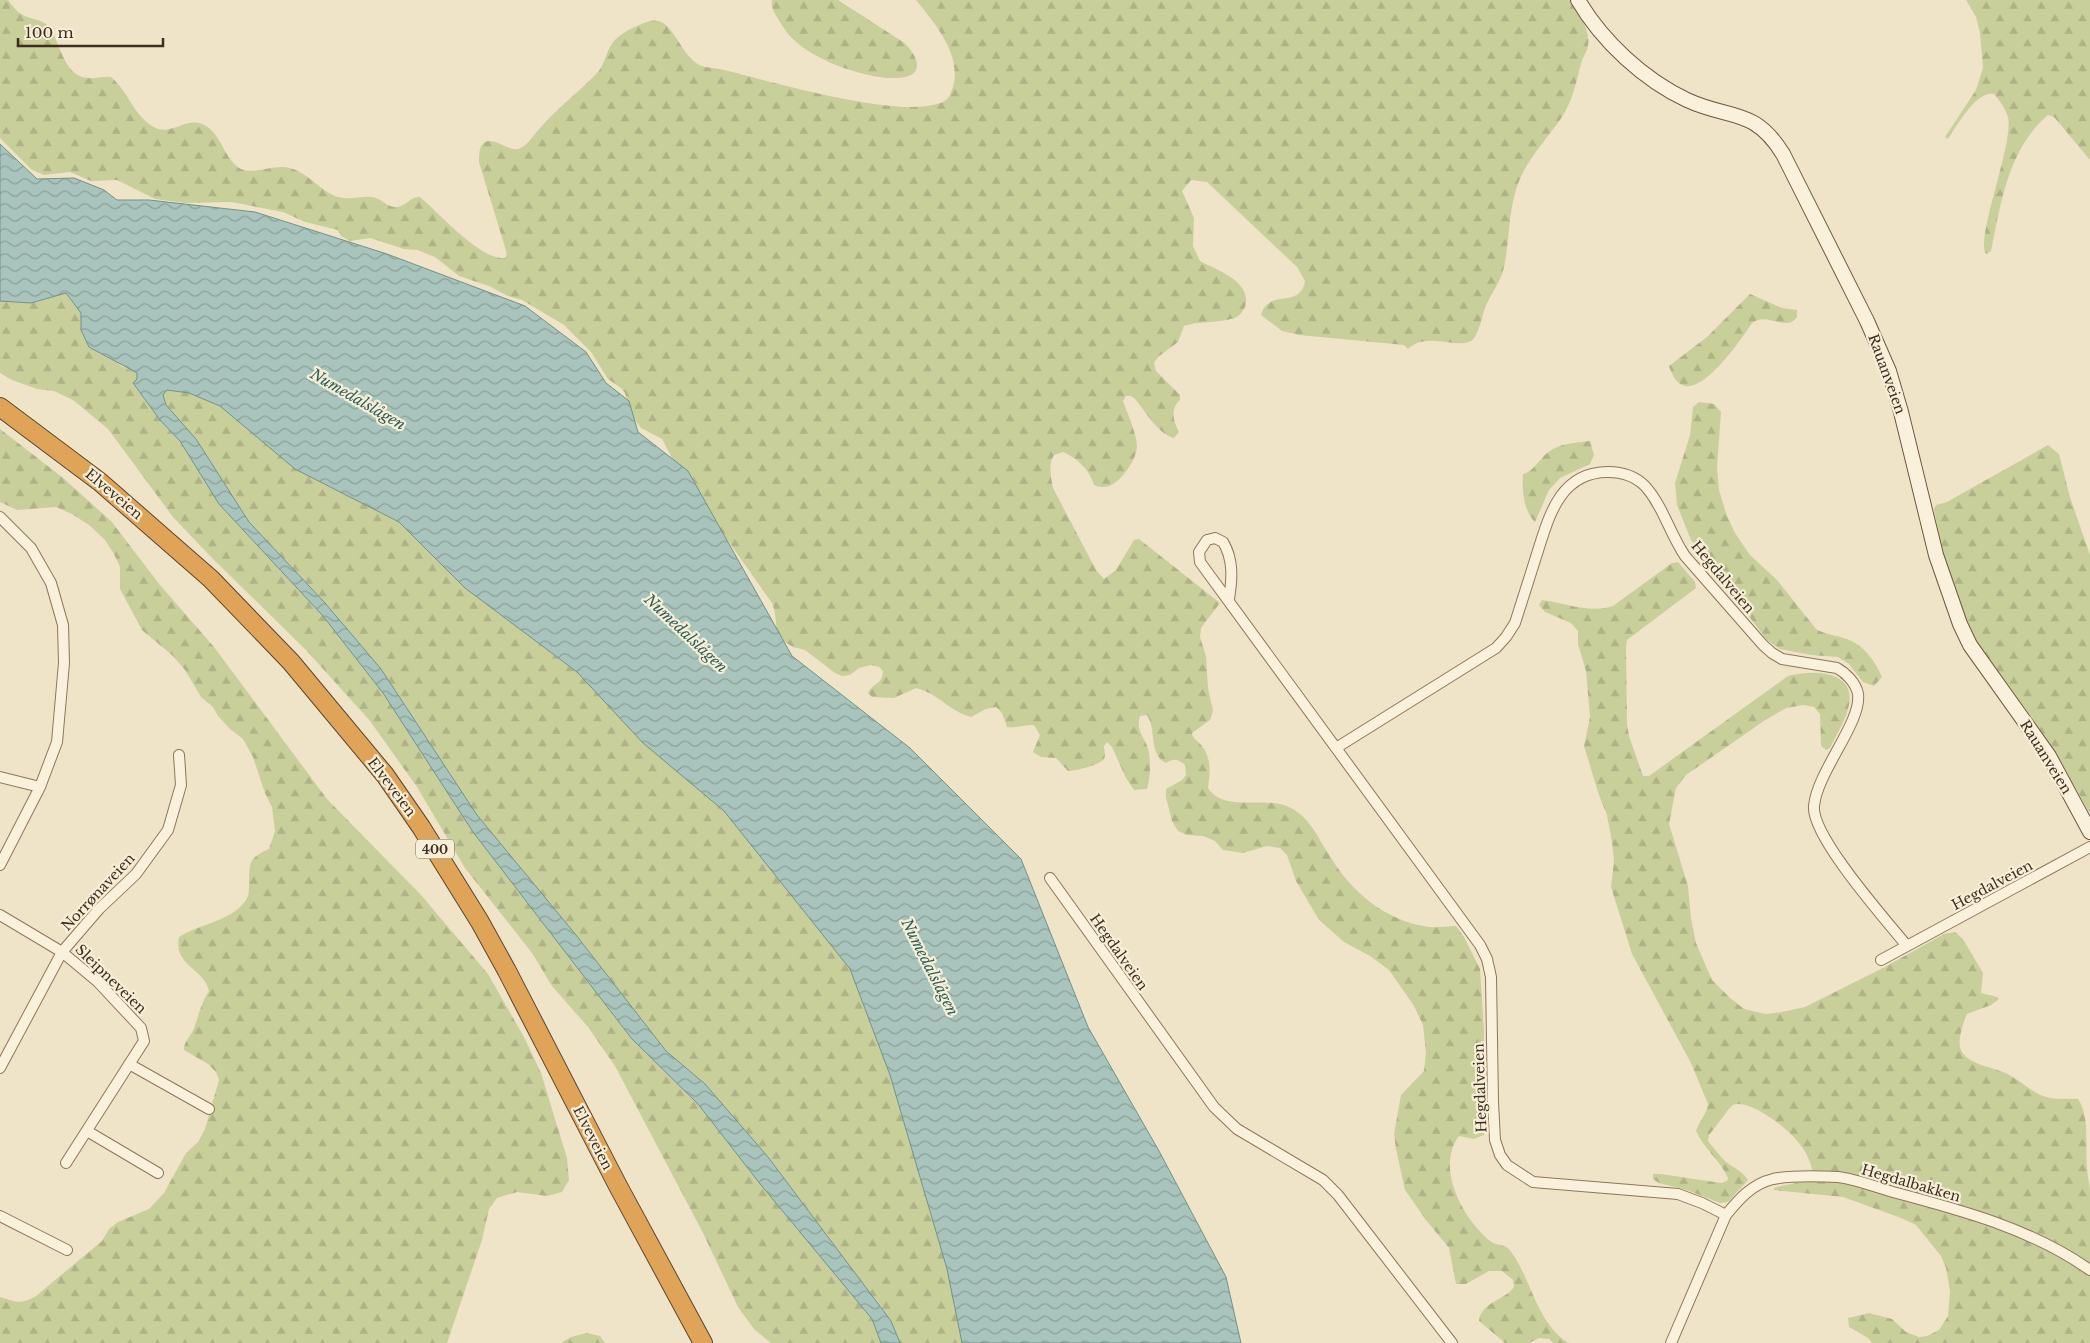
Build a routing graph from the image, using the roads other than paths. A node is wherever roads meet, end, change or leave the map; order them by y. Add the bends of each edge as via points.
1 (1578, 0) edge
2 (0, 407) edge
3 (0, 517) edge
4 (1228, 600) junction
5 (1336, 748) junction
6 (179, 755) dead end
7 (0, 777) edge
8 (40, 787) junction
9 (2090, 832) edge
10 (2090, 847) edge
11 (0, 865) edge
12 (1050, 878) dead end
13 (0, 915) edge
14 (1907, 946) junction
15 (62, 952) junction
16 (1881, 960) dead end
17 (129, 1064) junction
18 (0, 1068) edge
19 (209, 1110) dead end
20 (87, 1131) junction
21 (66, 1163) dead end
22 (158, 1173) dead end
23 (1726, 1215) junction
24 (0, 1216) edge
25 (67, 1250) dead end
26 (2090, 1270) edge
27 (703, 1343) edge
28 (1452, 1343) edge
29 (1671, 1343) edge

1 - 9 main road, Rauanveien via 1609,39 1658,85 1689,101 1750,120 1767,131 1777,144 1889,371 1936,555 1960,624 1970,645 2049,756
2 - 27 highway, Elveveien / 400 via 100,482 211,579 291,662 385,775 421,827 508,971
3 - 8 street via 31,548 51,583 63,625 64,663 57,742
4 - 4 street, Hegdalveien via 1230,556 1223,542 1215,538 1207,540 1199,552 1200,562
4 - 5 street, Hegdalveien
5 - 14 street, Hegdalveien via 1496,648 1506,637 1515,623 1550,513 1573,483 1598,472 1634,477 1656,500 1685,556 1763,645 1782,659 1837,668 1854,684 1858,694 1855,713 1816,796 1816,822 1828,846
5 - 23 street, Hegdalveien via 1473,935 1487,959 1491,978 1495,1140 1507,1165 1533,1182 1678,1194
6 - 15 street, Norrønaveien via 181,784 168,830 136,874 99,909
7 - 8 street
8 - 11 street
10 - 14 street, Hegdalveien
12 - 28 street, Hegdalveien via 1214,1107 1237,1129 1323,1180
13 - 15 street, Sleipneveien
14 - 16 street, Hegdalveien
15 - 17 street, Sleipneveien via 98,982 141,1028 144,1041
15 - 18 street, Norrønaveien
17 - 19 street
17 - 20 street, Sleipneveien
20 - 21 street, Sleipneveien
20 - 22 street
23 - 26 street, Hegdalbakken via 1740,1198 1763,1182 1787,1177 1839,1177 1940,1204 2028,1234
23 - 29 street
24 - 25 street

